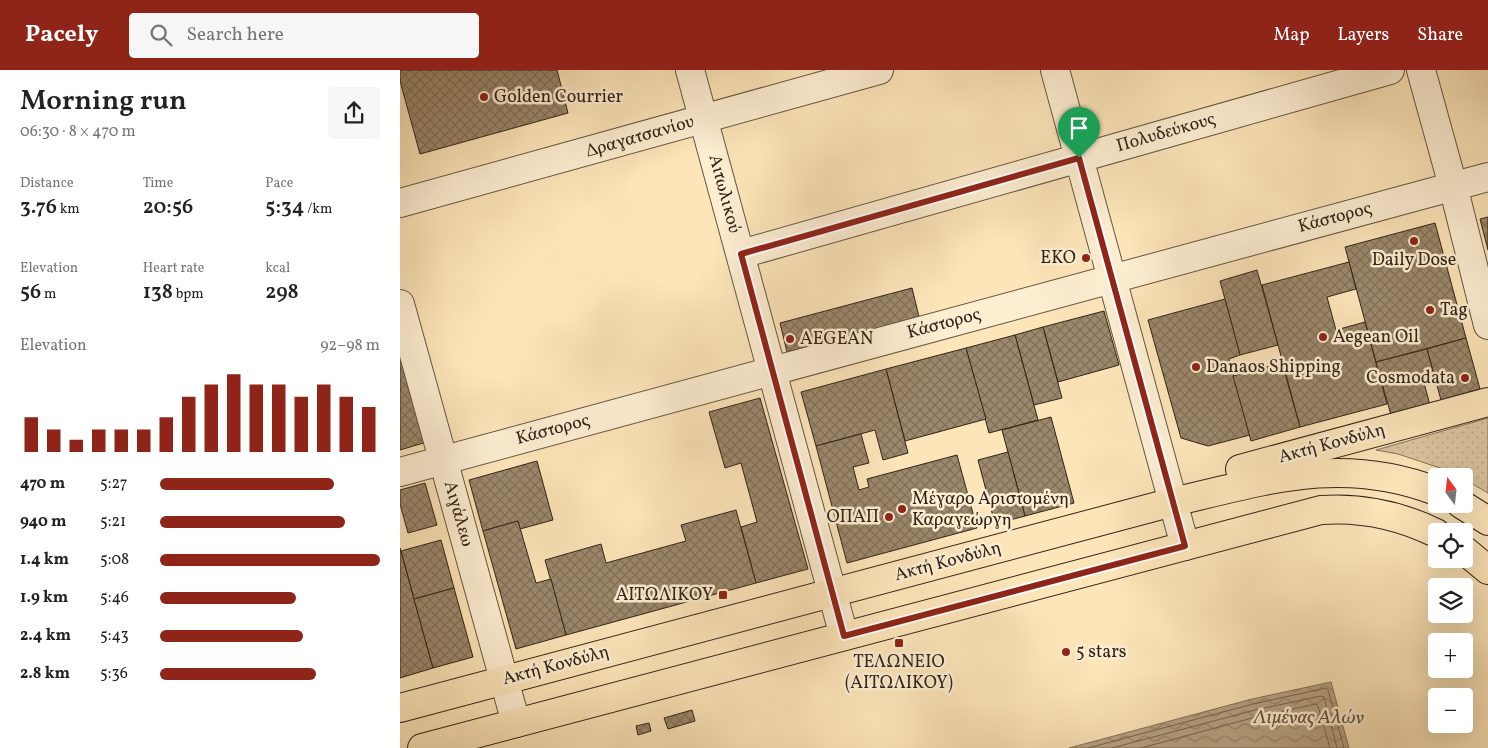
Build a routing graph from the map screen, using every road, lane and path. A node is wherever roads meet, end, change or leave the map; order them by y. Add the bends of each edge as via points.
1 (690, 70) edge
2 (879, 70) edge
3 (1055, 70) edge
4 (1390, 70) edge
5 (1420, 70) edge
6 (704, 119) junction
7 (1079, 158) junction
8 (1488, 177) edge
9 (1453, 186) junction
10 (400, 203) edge
11 (741, 254) junction
12 (1112, 278) junction
13 (400, 304) edge
14 (1488, 325) edge
15 (772, 370) junction
16 (1488, 402) edge
17 (443, 460) junction
18 (400, 472) edge
19 (1428, 489) edge
20 (1173, 502) junction
21 (1473, 512) edge
22 (1488, 521) edge
23 (1428, 530) edge
24 (1185, 546) junction
25 (1473, 558) edge
26 (1488, 570) edge
27 (833, 593) junction
28 (844, 636) junction
29 (504, 680) junction
30 (400, 708) edge
31 (516, 723) junction
32 (422, 748) edge

1 - 6 street, Αιτωλικού
2 - 6 street, Δραγατσανίου
3 - 7 street
4 - 7 street, Πολυδεύκους
5 - 9 street
6 - 10 street, Δραγατσανίου
6 - 11 street, Αιτωλικού
7 - 11 street, Πολυδεύκους
7 - 12 street
8 - 9 street, Κάστορος
9 - 12 street, Κάστορος
9 - 14 street
11 - 15 street, Αιτωλικού
12 - 15 street, Κάστορος
12 - 20 street
13 - 17 street, Αιγάλεω
15 - 17 street, Κάστορος
15 - 27 street, Αιτωλικού
16 - 20 main road, Ακτή Κονδύλη via 1207,478
17 - 18 street, Κάστορος
17 - 29 street, Αιγάλεω
19 - 20 main road via 1392,477 1325,472
20 - 24 street
20 - 27 main road, Ακτή Κονδύλη
21 - 22 main road
23 - 24 main road via 1388,514 1337,509 1307,513
24 - 28 main road
25 - 26 main road
27 - 28 street, Αιτωλικού
27 - 29 main road, Ακτή Κονδύλη
28 - 31 main road
29 - 30 main road, Ακτή Κονδύλη
29 - 31 street, Αιγάλεω
31 - 32 main road

